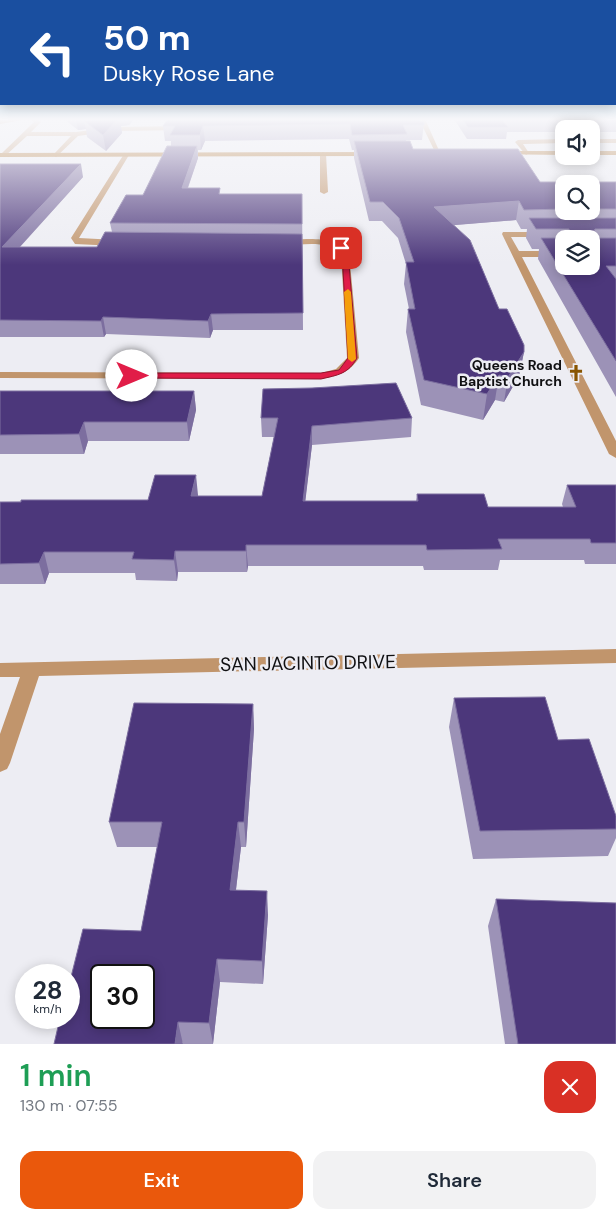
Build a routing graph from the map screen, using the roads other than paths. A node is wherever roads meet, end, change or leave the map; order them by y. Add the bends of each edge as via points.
1 (118, 168) edge
2 (323, 168) edge
3 (324, 192) dead end
4 (555, 234) edge
5 (130, 243) edge
6 (269, 243) edge
7 (516, 254) junction
8 (555, 254) edge
9 (0, 375) edge
10 (616, 454) edge
11 (616, 656) edge
12 (32, 669) junction
13 (0, 670) edge
14 (0, 763) edge

1 - 5 street via 76,238 78,242
2 - 3 street
4 - 7 street via 506,234
6 - 9 street via 332,244 345,253 353,358 341,372 321,376
7 - 8 street
7 - 10 street
11 - 12 street, SAN JACINTO DRIVE
12 - 13 street, SAN JACINTO DRIVE
12 - 14 street

